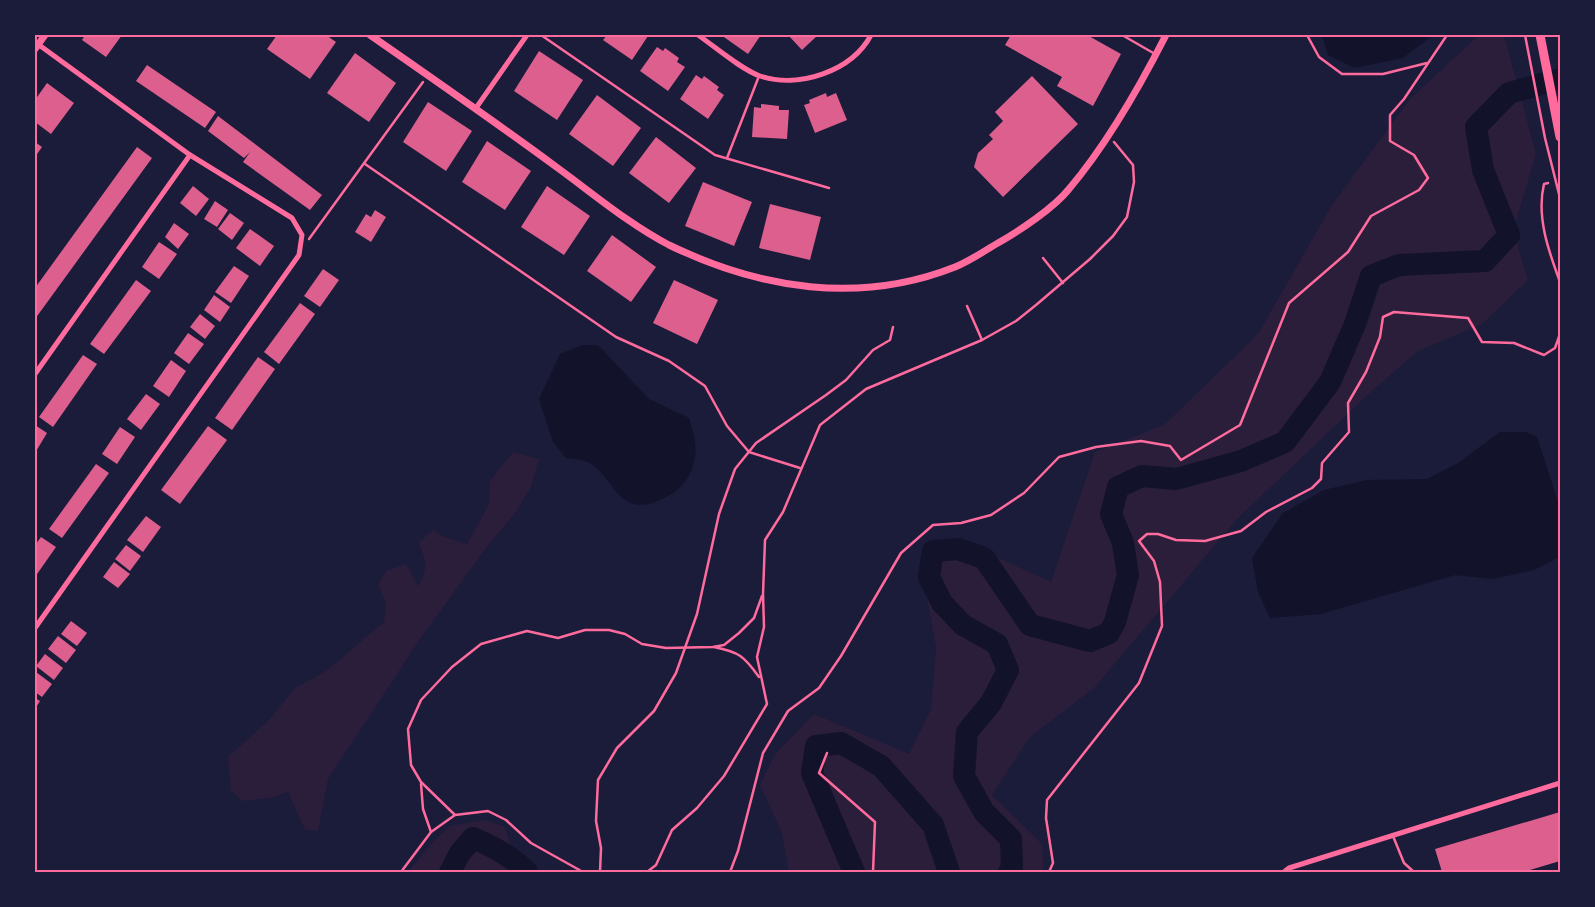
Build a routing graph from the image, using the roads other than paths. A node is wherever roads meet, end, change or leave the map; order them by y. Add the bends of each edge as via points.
1 (46, 35) edge
2 (370, 35) edge
3 (527, 35) edge
4 (542, 35) edge
5 (698, 35) edge
6 (871, 35) edge
7 (1122, 35) edge
8 (1166, 35) edge
9 (1540, 35) edge
10 (36, 45) edge
11 (1156, 54) junction
12 (759, 76) junction
13 (476, 108) junction
14 (1560, 138) edge
15 (190, 155) junction
16 (727, 158) junction
17 (829, 188) dead end
18 (299, 255) junction
19 (35, 374) edge
20 (35, 624) edge
21 (35, 628) edge
22 (1560, 784) edge
23 (1393, 836) junction
24 (1284, 872) edge
25 (1414, 872) edge

1 - 10 street
2 - 13 street
3 - 13 street
4 - 16 lane via 715,155
5 - 12 street
6 - 12 street via 864,47 841,67 815,76 788,80
7 - 11 lane
8 - 11 street
9 - 14 highway
10 - 15 street
11 - 13 street via 1108,135 1068,191 1017,232 957,267 902,284 842,290 780,284 723,268 667,244
12 - 16 lane
15 - 18 street via 292,218 302,235
15 - 19 street
16 - 17 lane
18 - 20 street
18 - 21 street
22 - 23 street
23 - 24 street
23 - 25 lane via 1404,863

